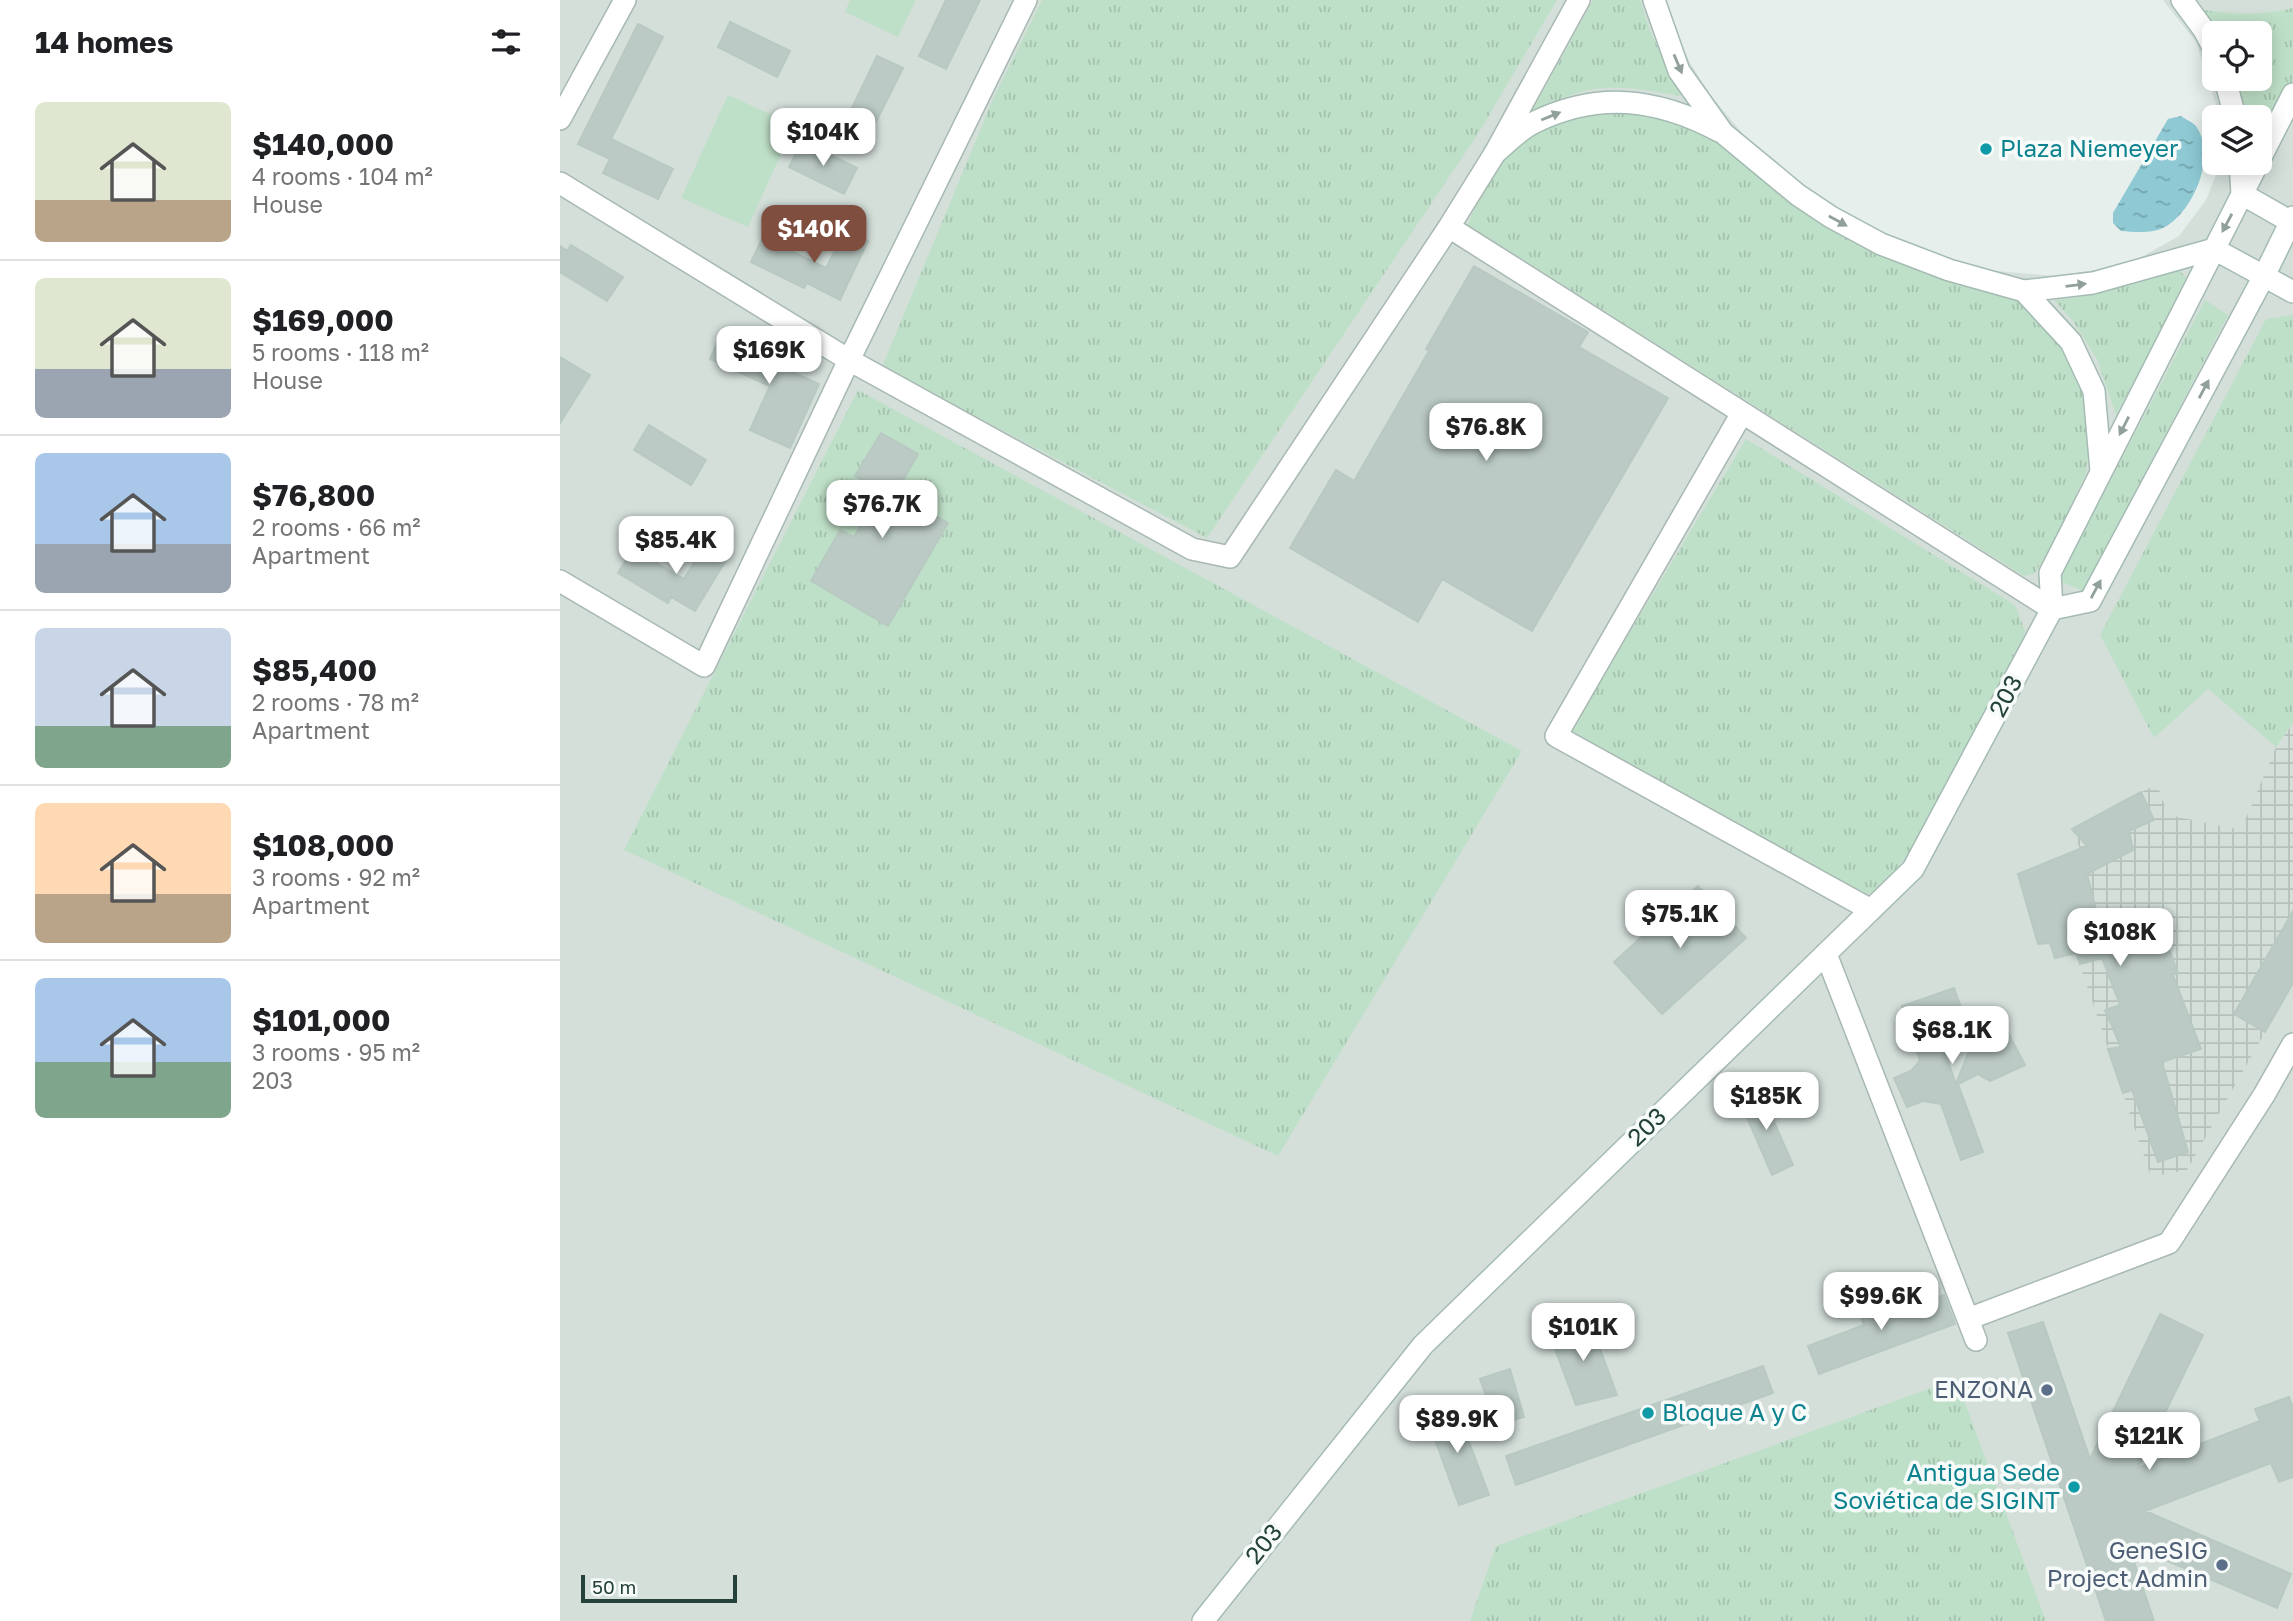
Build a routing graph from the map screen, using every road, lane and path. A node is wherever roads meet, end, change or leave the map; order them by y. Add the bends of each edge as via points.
1 (625, 0) edge
2 (1026, 0) edge
3 (1579, 0) edge
4 (1654, 0) edge
5 (2182, 0) edge
6 (2202, 27) edge
7 (2293, 94) edge
8 (560, 119) edge
9 (1723, 133) junction
10 (2272, 136) edge
11 (1495, 153) junction
12 (2241, 175) edge
13 (2252, 175) edge
14 (560, 183) edge
15 (2242, 194) junction
16 (2292, 221) edge
17 (1449, 227) junction
18 (2214, 249) junction
19 (2264, 276) junction
20 (2024, 291) junction
21 (2293, 292) edge
22 (849, 360) junction
23 (1742, 413) junction
24 (2101, 471) junction
25 (560, 581) edge
26 (2052, 609) junction
27 (1871, 910) junction
28 (1826, 954) junction
29 (2293, 1044) edge
30 (1968, 1319) junction
31 (1976, 1340) dead end
32 (1203, 1621) edge

1 - 8 street
2 - 22 street
3 - 11 street
4 -> 9 street via 1679,71
5 - 6 street
7 - 10 street
11 -> 9 street via 1531,124 1568,109 1608,102 1648,104 1687,114
9 -> 20 street via 1798,195 1881,244
11 - 17 street
12 - 15 street
13 - 15 street
14 - 22 street
15 - 16 street
15 -> 18 street
16 - 19 street
17 - 22 street via 1230,557 1192,549
17 - 23 street
18 - 19 street
20 -> 18 street via 2093,283
18 -> 24 street
19 - 21 street
26 -> 19 street via 2090,601
20 - 24 street via 2071,342 2094,391
22 - 25 street via 704,666
23 - 26 street
23 - 27 street via 1556,736
24 - 26 street via 2050,573
26 - 27 street, 203 via 1913,869
27 - 28 street, 203
28 - 30 street
28 - 32 street, 203 via 1423,1345
29 - 30 street via 2169,1243
30 - 31 street

